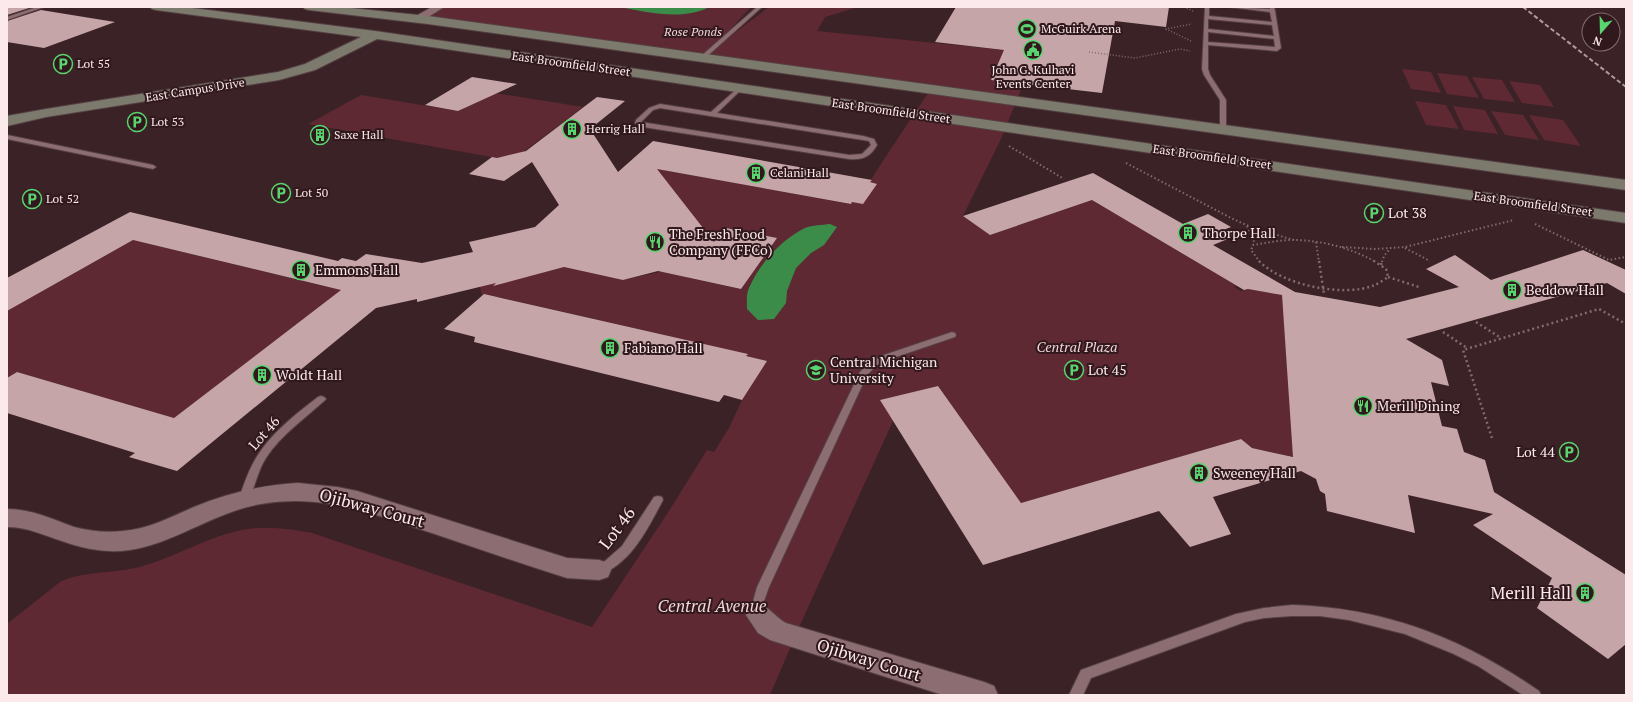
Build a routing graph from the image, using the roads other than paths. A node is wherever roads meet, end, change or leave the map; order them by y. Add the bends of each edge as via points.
1 (42, 7) edge
2 (156, 7) edge
3 (309, 7) edge
4 (439, 7) edge
5 (760, 7) edge
6 (1207, 7) edge
7 (1230, 7) edge
8 (259, 8) dead end
9 (1272, 9) edge
10 (1206, 17) junction
11 (245, 18) junction
12 (7, 19) edge
13 (418, 19) junction
14 (1274, 24) junction
15 (1206, 30) junction
16 (375, 35) junction
17 (1276, 38) junction
18 (1205, 43) junction
19 (702, 58) junction
20 (900, 85) junction
21 (739, 89) junction
22 (856, 106) junction
23 (1086, 111) junction
24 (712, 114) junction
25 (7, 121) edge
26 (1223, 130) junction
27 (1036, 132) junction
28 (7, 138) edge
29 (153, 167) dead end
30 (1626, 185) edge
31 (1626, 218) edge
32 (952, 335) dead end
33 (321, 399) dead end
34 (244, 498) junction
35 (658, 500) dead end
36 (7, 518) edge
37 (599, 570) joint
38 (759, 615) joint
39 (984, 695) edge
40 (1076, 695) edge
41 (1534, 695) edge

1 - 12 lane
2 - 11 main road, East Broomfield Street
3 - 13 main road, East Broomfield Street
4 - 13 street
5 - 19 lane
6 - 10 lane
7 - 9 lane
8 - 11 main road via 248,13
9 - 14 lane
10 - 14 lane
10 - 15 lane
11 - 16 main road, East Broomfield Street
13 - 19 main road, East Broomfield Street
14 - 17 lane
15 - 17 lane
15 - 18 lane
16 - 21 main road, East Broomfield Street
16 - 25 main road, East Campus Drive via 310,67 279,76
17 - 18 lane via 1278,48 1275,50
18 - 26 lane via 1205,69 1223,100
19 - 20 main road, East Broomfield Street
20 - 22 main road via 910,89 912,93 902,102
20 - 23 main road, East Broomfield Street
21 - 22 main road, East Broomfield Street
21 - 24 lane
22 - 27 main road, East Broomfield Street
23 - 26 main road, East Broomfield Street
23 - 27 main road via 1044,109 1027,113 1023,124
24 - 24 lane via 660,106 651,109 638,123 849,157 865,156 874,145 872,140 863,138
26 - 30 main road, East Broomfield Street
27 - 31 main road, East Broomfield Street
28 - 29 lane
32 - 38 lane via 874,362 863,374 767,578 758,602
33 - 34 lane, Lot 46 via 283,431 270,446 256,468
34 - 36 street, Ojibway Court via 155,533 124,540 88,539 34,521
34 - 37 street, Ojibway Court via 296,491 340,495 567,568
35 - 37 lane, Lot 46 via 621,556
38 - 39 street, Ojibway Court via 767,625 779,632
40 - 41 lane via 1086,674 1238,619 1264,612 1297,610 1362,618 1426,636 1484,663

